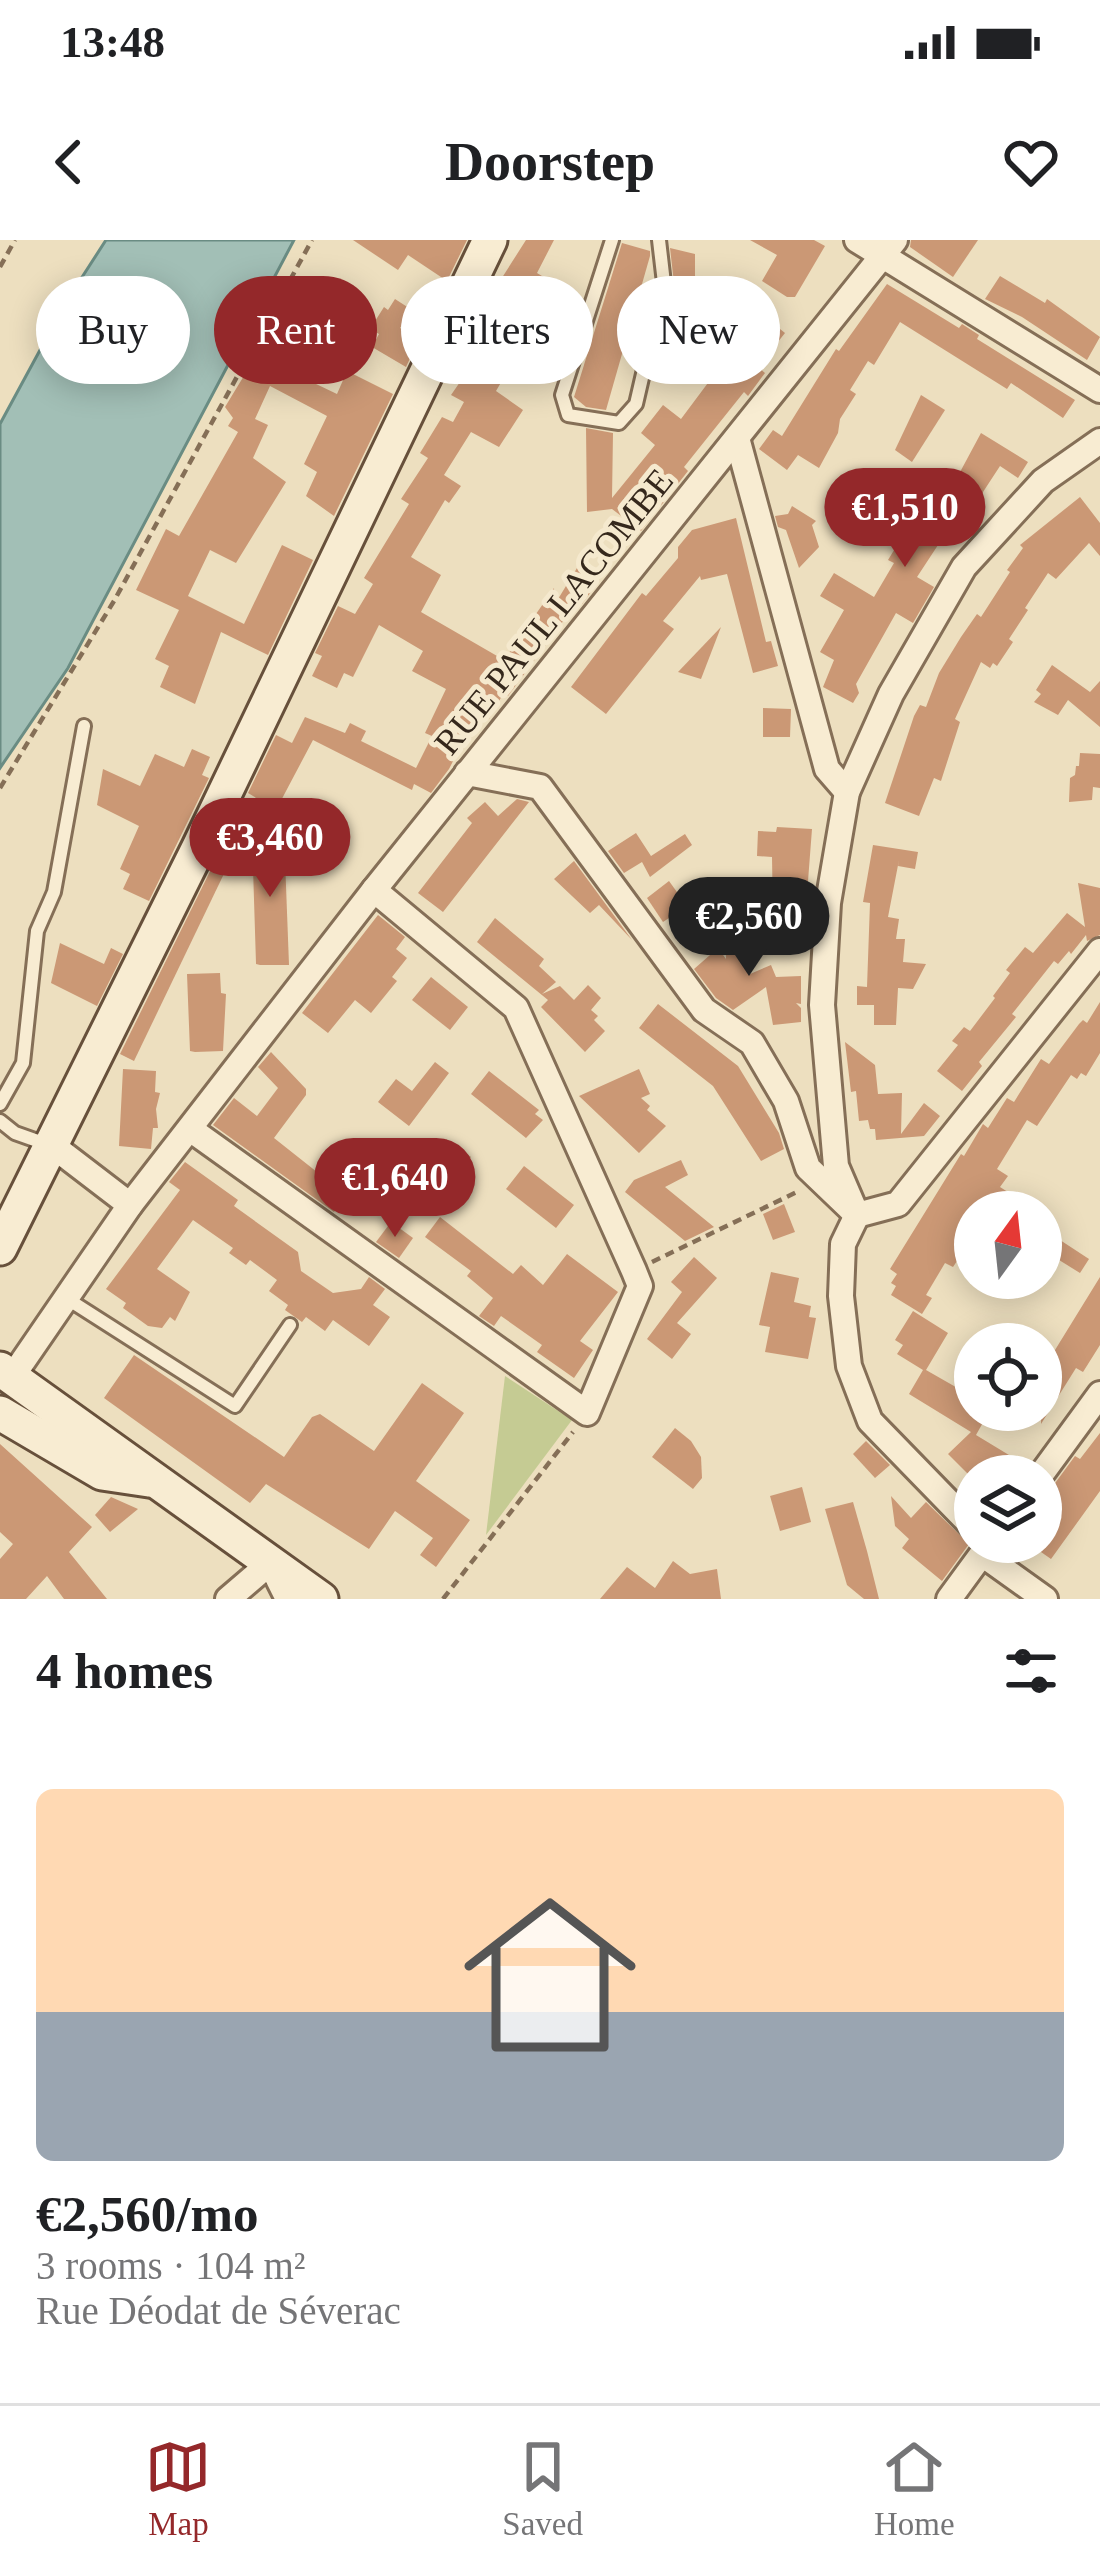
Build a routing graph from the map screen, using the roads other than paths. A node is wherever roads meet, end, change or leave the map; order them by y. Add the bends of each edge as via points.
1 (490, 240) edge
2 (612, 240) edge
3 (659, 240) edge
4 (857, 240) edge
5 (889, 248) edge
6 (1100, 390) edge
7 (737, 438) junction
8 (1100, 441) edge
9 (84, 727) dead end
10 (467, 773) junction
11 (847, 792) junction
12 (374, 890) junction
13 (1100, 951) edge
14 (0, 1104) edge
15 (0, 1121) edge
16 (190, 1129) junction
17 (53, 1146) junction
18 (130, 1205) junction
19 (857, 1215) junction
20 (0, 1248) edge
21 (64, 1298) junction
22 (290, 1325) dead end
23 (6, 1373) edge
24 (1095, 1410) edge
25 (3, 1416) edge
26 (1058, 1455) edge
27 (154, 1480) junction
28 (954, 1509) edge
29 (270, 1563) junction
30 (972, 1563) edge
31 (1007, 1563) edge
32 (227, 1599) edge
33 (288, 1599) edge
34 (321, 1599) edge
35 (949, 1599) edge
36 (1045, 1599) edge

1 - 17 street
2 - 3 lane via 562,395 568,415 619,423 636,404 664,283
4 - 5 street
5 - 6 street
5 - 7 street, RUE PAUL LACOMBE
7 - 10 street, RUE PAUL LACOMBE
7 - 11 street via 827,769
8 - 11 street via 1043,481 964,567 891,694
9 - 14 lane via 54,892 37,931 22,1063
10 - 12 street, RUE PAUL LACOMBE
10 - 19 street via 540,787 704,1010 752,1043 786,1101 808,1168
11 - 19 street via 828,902 822,1005 836,1166
12 - 16 street, RUE PAUL LACOMBE
12 - 16 street via 516,1008 634,1271 640,1286 587,1413
13 - 19 street via 898,1204
15 - 17 lane
16 - 18 street, RUE PAUL LACOMBE
17 - 18 street
17 - 20 street
18 - 21 street, RUE PAUL LACOMBE
19 - 28 street via 843,1244 849,1366 870,1421
21 - 22 lane via 235,1406
21 - 23 street, RUE PAUL LACOMBE
23 - 27 street
24 - 26 street
25 - 27 street via 102,1473
27 - 29 street
29 - 32 street
29 - 33 street
29 - 34 street
30 - 35 street
31 - 36 street

